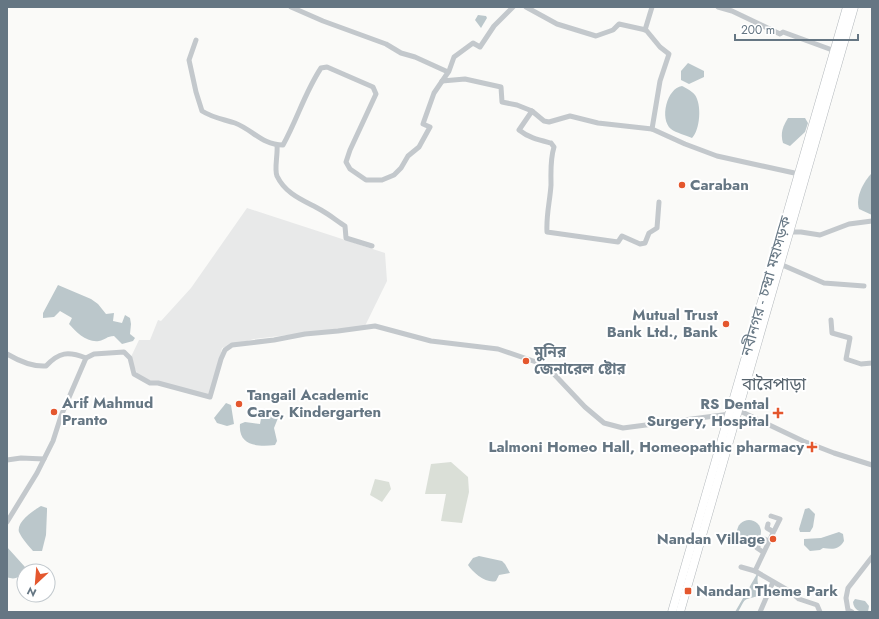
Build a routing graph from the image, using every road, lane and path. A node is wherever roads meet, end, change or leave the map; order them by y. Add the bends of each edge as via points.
1 (291, 7) edge
2 (513, 7) edge
3 (526, 7) edge
4 (652, 7) edge
5 (718, 7) edge
6 (847, 7) edge
7 (854, 7) edge
8 (645, 30) junction
9 (196, 40) dead end
10 (835, 50) junction
11 (448, 72) junction
12 (442, 81) junction
13 (532, 111) junction
14 (652, 129) junction
15 (277, 146) junction
16 (798, 174) junction
17 (659, 202) dead end
18 (872, 221) edge
19 (788, 232) junction
20 (372, 246) dead end
21 (780, 264) junction
22 (864, 286) dead end
23 (830, 320) dead end
24 (7, 354) edge
25 (86, 358) junction
26 (872, 363) edge
27 (738, 410) junction
28 (730, 414) junction
29 (44, 459) junction
30 (7, 460) edge
31 (872, 465) edge
32 (771, 516) dead end
33 (7, 522) edge
34 (768, 524) dead end
35 (770, 540) junction
36 (872, 557) edge
37 (741, 567) dead end
38 (755, 571) junction
39 (773, 582) junction
40 (680, 598) junction
41 (672, 612) edge
42 (680, 612) edge
43 (760, 612) edge
44 (820, 612) edge
45 (852, 612) edge

1 - 11 street via 386,44 401,53
2 - 11 street via 494,26 480,47 473,43 454,57
3 - 8 street via 557,24 596,36 613,30 620,24
4 - 8 street
5 - 10 street via 780,34 783,32
6 - 10 highway, নবীনগর - চন্দ্রা মহাসড়ক
7 - 19 highway, নবীনগর - চন্দ্রা মহাসড়ক
8 - 14 street via 669,54 660,81
9 - 15 street via 189,60 202,111 235,124 259,139
10 - 16 highway, নবীনগর - চন্দ্রা মহাসড়ক
11 - 12 street
12 - 13 street via 465,79 501,87 502,102
12 - 15 street via 434,93 424,121 423,124 430,127 419,147 408,156 394,175 382,180 366,180 350,169 346,162 376,94 374,87 327,67 321,68 311,83 283,146
13 - 14 street via 544,121 550,122 570,116 598,123
13 - 17 street via 519,130 531,138 551,143 554,147 551,155 547,232 618,242 622,236 640,244 645,243 649,233 656,228
14 - 16 street via 717,156
15 - 20 street via 277,176 293,195 345,226 346,238
16 - 28 highway, নবীনগর - চন্দ্রা মহাসড়ক
18 - 19 street via 849,224 820,235
19 - 21 highway, নবীনগর - চন্দ্রা মহাসড়ক
21 - 22 street via 824,283
21 - 27 highway, নবীনগর - চন্দ্রা মহাসড়ক
23 - 26 street via 832,333 850,338 846,359 861,364
24 - 25 street via 29,364 43,366 65,352
25 - 28 street via 94,354 124,352 130,358 134,374 150,383 210,397 221,359 225,350 232,345 375,326 431,341 498,349 542,364 585,407 604,422 623,428
25 - 29 street
27 - 31 street via 804,441
27 - 40 highway, নবীনগর - চন্দ্রা মহাসড়ক
28 - 40 highway, নবীনগর - চন্দ্রা মহাসড়ক
29 - 30 street
29 - 33 street
32 - 35 street via 780,519
34 - 35 street
35 - 38 street
36 - 45 street via 848,588 848,610
37 - 38 street
38 - 39 street
39 - 43 street
39 - 44 street via 799,599 817,606
40 - 41 highway, নবীনগর - চন্দ্রা মহাসড়ক
40 - 42 highway, নবীনগর - চন্দ্রা মহাসড়ক

